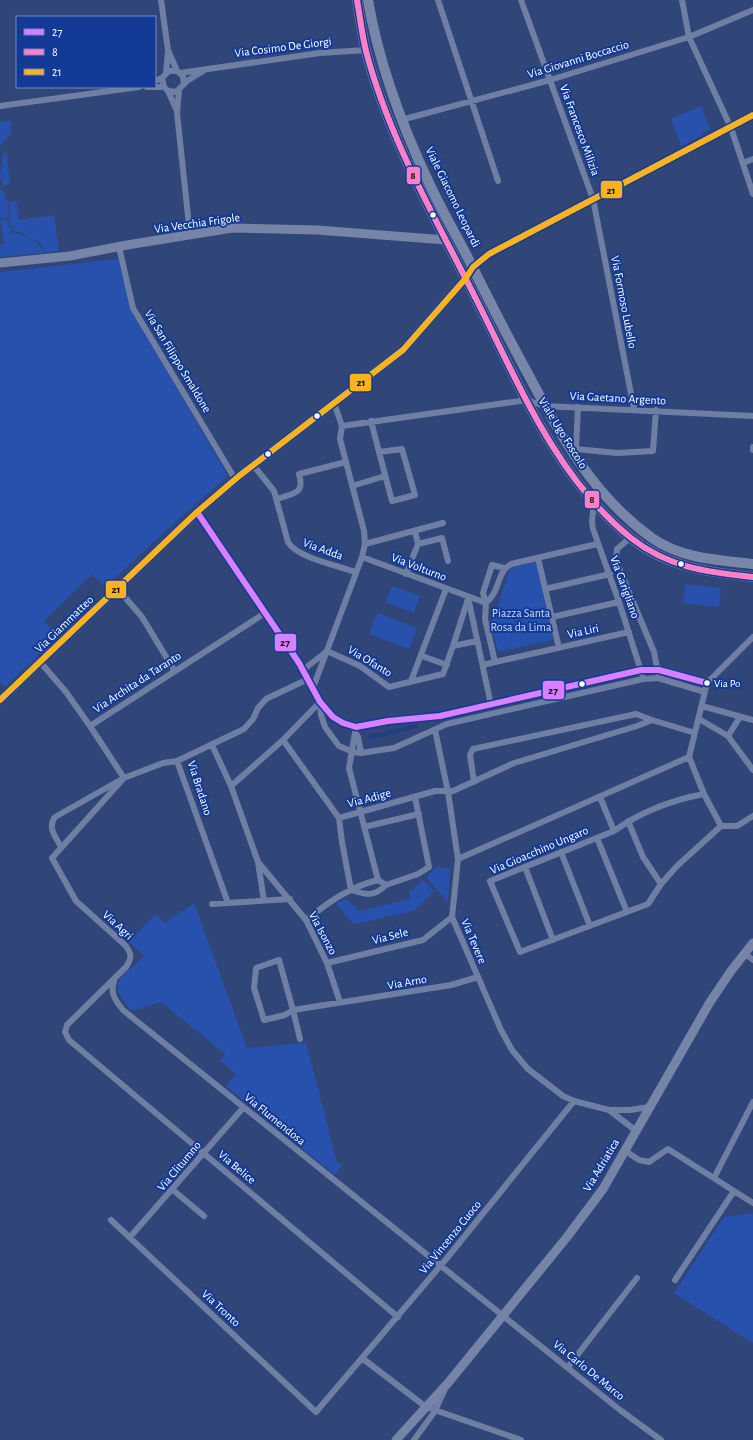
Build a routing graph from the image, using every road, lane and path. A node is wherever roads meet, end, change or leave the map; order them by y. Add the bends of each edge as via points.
1 (161, 0) edge
2 (357, 0) edge
3 (368, 0) edge
4 (438, 0) edge
5 (521, 0) edge
6 (682, 0) edge
7 (753, 10) edge
8 (689, 37) junction
9 (168, 50) junction
10 (366, 50) junction
11 (204, 70) junction
12 (178, 72) junction
13 (164, 75) junction
14 (156, 80) edge
15 (550, 80) junction
16 (184, 84) junction
17 (132, 88) edge
18 (156, 88) edge
19 (166, 89) junction
20 (179, 90) junction
21 (472, 101) junction
22 (0, 106) edge
23 (177, 113) junction
24 (753, 115) edge
25 (401, 120) junction
26 (731, 128) junction
27 (753, 159) edge
28 (743, 163) junction
29 (498, 181) dead end
30 (753, 194) edge
31 (593, 199) junction
32 (190, 235) junction
33 (446, 240) junction
34 (119, 247) junction
35 (0, 263) edge
36 (473, 267) junction
37 (466, 278) junction
38 (527, 400) junction
39 (334, 403) junction
40 (544, 406) junction
41 (578, 407) junction
42 (634, 409) junction
43 (656, 410) junction
44 (753, 416) edge
45 (371, 421) junction
46 (342, 426) junction
47 (753, 447) edge
48 (753, 450) edge
49 (573, 451) junction
50 (378, 452) junction
51 (346, 462) junction
52 (253, 465) junction
53 (385, 476) junction
54 (235, 479) junction
55 (352, 486) junction
56 (277, 499) junction
57 (594, 502) junction
58 (197, 512) junction
59 (442, 523) dead end
60 (415, 531) junction
61 (631, 537) junction
62 (365, 544) junction
63 (418, 544) junction
64 (597, 544) junction
65 (362, 557) junction
66 (538, 558) junction
67 (448, 561) dead end
68 (753, 564) edge
69 (504, 568) junction
70 (356, 572) junction
71 (406, 574) junction
72 (610, 574) junction
73 (753, 577) edge
74 (117, 588) junction
75 (446, 589) junction
76 (545, 589) junction
77 (468, 597) junction
78 (619, 602) junction
79 (486, 603) junction
80 (265, 613) junction
81 (552, 617) junction
82 (629, 632) junction
83 (753, 637) edge
84 (477, 641) junction
85 (453, 646) junction
86 (559, 648) junction
87 (327, 651) junction
88 (422, 656) junction
89 (495, 662) junction
90 (41, 663) junction
91 (447, 664) junction
92 (483, 665) junction
93 (174, 670) junction
94 (303, 670) junction
95 (641, 670) junction
96 (659, 670) junction
97 (658, 678) junction
98 (308, 679) junction
99 (643, 679) junction
100 (411, 682) junction
101 (707, 683) junction
102 (313, 688) junction
103 (705, 692) junction
104 (0, 700) edge
105 (320, 702) junction
106 (491, 705) junction
107 (702, 706) junction
108 (740, 716) junction
109 (699, 719) junction
110 (652, 720) junction
111 (753, 720) edge
112 (90, 726) junction
113 (356, 730) junction
114 (435, 730) junction
115 (695, 733) junction
116 (728, 736) junction
117 (283, 740) junction
118 (212, 745) junction
119 (352, 752) junction
120 (361, 753) junction
121 (689, 757) junction
122 (177, 761) junction
123 (753, 770) edge
124 (124, 778) junction
125 (474, 782) junction
126 (231, 786) junction
127 (448, 792) junction
128 (704, 794) junction
129 (415, 797) junction
130 (600, 797) junction
131 (360, 812) junction
132 (419, 814) junction
133 (753, 816) edge
134 (339, 818) junction
135 (628, 821) junction
136 (721, 826) junction
137 (364, 827) junction
138 (614, 831) junction
139 (597, 838) junction
140 (61, 847) junction
141 (561, 852) junction
142 (458, 859) junction
143 (258, 862) junction
144 (525, 867) junction
145 (378, 880) junction
146 (661, 884) junction
147 (386, 885) junction
148 (351, 890) junction
149 (290, 899) junction
150 (264, 901) junction
151 (228, 903) junction
152 (212, 904) dead end
153 (627, 912) junction
154 (452, 917) junction
155 (306, 920) junction
156 (590, 926) junction
157 (553, 940) junction
158 (753, 943) edge
159 (744, 953) junction
160 (753, 960) edge
161 (326, 963) junction
162 (478, 977) junction
163 (114, 979) junction
164 (340, 1002) junction
165 (293, 1010) junction
166 (65, 1032) joint
167 (300, 1040) dead end
168 (574, 1101) junction
169 (753, 1102) edge
170 (649, 1107) junction
171 (243, 1108) junction
172 (609, 1110) junction
173 (635, 1130) junction
174 (624, 1150) junction
175 (204, 1153) junction
176 (714, 1178) junction
177 (173, 1190) junction
178 (734, 1191) junction
179 (753, 1203) edge
180 (204, 1216) dead end
181 (111, 1220) dead end
182 (130, 1237) junction
183 (441, 1266) junction
184 (637, 1278) dead end
185 (674, 1280) dead end
186 (503, 1314) junction
187 (398, 1317) junction
188 (362, 1358) junction
189 (568, 1367) junction
190 (448, 1383) junction
191 (426, 1407) junction
192 (435, 1411) junction
193 (316, 1412) joint
194 (396, 1440) edge
195 (414, 1440) edge
196 (521, 1440) edge
197 (661, 1440) edge

1 - 9 street
2 - 10 main road, Viale Giacomo Leopardi
3 - 25 main road, Viale Giacomo Leopardi via 381,59
4 - 21 street
5 - 15 street, Via Francesco Milizia
6 - 8 street
7 - 8 street, Via Giovanni Boccaccio
8 - 15 street, Via Giovanni Boccaccio
8 - 26 street
9 - 12 street
9 - 13 street
10 - 11 street, Via Cosimo De Giorgi via 320,53
10 - 33 main road, Viale Giacomo Leopardi via 386,109 421,192
11 - 12 street, Via Cosimo De Giorgi
11 - 16 street, Via Cosimo De Giorgi
12 - 13 street, Via Cosimo De Giorgi
12 - 16 street via 183,76
13 - 14 street, Via Cosimo De Giorgi
13 - 19 street
15 - 21 street, Via Giovanni Boccaccio
15 - 31 street, Via Francesco Milizia
16 - 20 street, Via Cosimo De Giorgi
17 - 22 street
18 - 19 street
19 - 20 street
19 - 23 street
20 - 23 street
21 - 25 street, Via Giovanni Boccaccio
21 - 29 street
23 - 32 street
24 - 26 street
25 - 36 main road, Viale Giacomo Leopardi via 430,185
26 - 28 street
26 - 31 street
27 - 28 street
28 - 30 street
31 - 36 street via 489,254
31 - 42 street, Via Formoso Lubello
32 - 33 street, Via Vecchia Frigole via 232,228 269,228
32 - 34 street, Via Vecchia Frigole
33 - 37 main road, Viale Giacomo Leopardi
34 - 35 street, Via Vecchia Frigole via 70,256
34 - 54 street, Via San Filippo Smaldone via 133,308
36 - 37 street, Viale Giacomo Leopardi
36 - 40 main road, Viale Ugo Foscolo
37 - 38 main road, Viale Ugo Foscolo
37 - 39 street, Via Giammatteo via 403,350
38 - 40 street, Via Gaetano Argento
38 - 45 street, Via Gaetano Argento
38 - 57 main road, Viale Ugo Foscolo via 561,458
39 - 46 street
39 - 52 street, Via Giammatteo
40 - 41 street, Via Gaetano Argento
40 - 49 main road, Viale Ugo Foscolo
41 - 42 street, Via Gaetano Argento
41 - 49 street
42 - 43 street, Via Gaetano Argento
43 - 44 street, Via Gaetano Argento
43 - 49 street via 653,452
45 - 46 street, Via Gaetano Argento
45 - 50 street
46 - 51 street via 340,439
47 - 48 street
49 - 68 main road, Viale Ugo Foscolo via 599,491 653,539 678,552
50 - 53 street
50 - 53 street via 402,449 415,495 392,501
51 - 55 street
51 - 56 street via 299,474 301,488
52 - 54 street, Via Giammatteo
52 - 56 street, Via Adda via 274,491
53 - 55 street
54 - 58 street, Via Giammatteo
55 - 62 street
56 - 70 street, Via Adda via 291,548 301,554
57 - 61 main road, Viale Ugo Foscolo
57 - 64 street, Via Garigliano via 592,520
58 - 74 street, Via Giammatteo
58 - 80 street
59 - 60 street
60 - 62 street
60 - 63 street
61 - 73 main road, Viale Ugo Foscolo via 652,552 682,565 705,572
61 - 96 street, Via Garigliano via 617,549 616,561
62 - 65 street
63 - 67 street via 442,538
63 - 71 street
64 - 66 street
64 - 72 street, Via Garigliano
65 - 70 street
65 - 71 street, Via Volturno
66 - 69 street
66 - 76 street
69 - 79 street via 494,597
69 - 79 street via 492,565 483,593
70 - 87 street
71 - 75 street, Via Volturno
72 - 76 street
72 - 78 street, Via Garigliano
74 - 90 street, Via Giammatteo
74 - 93 street via 142,616
75 - 77 street, Via Volturno
75 - 88 street
76 - 81 street
77 - 79 street, Via Volturno
77 - 84 street
77 - 85 street, Via Ofanto
78 - 81 street
78 - 82 street, Via Garigliano
79 - 89 street via 485,620
80 - 93 street, Via Archita da Taranto
80 - 94 street
81 - 86 street
82 - 86 street, Via Liri
82 - 95 street, Via Garigliano
83 - 101 street
84 - 85 street
84 - 92 street
85 - 91 street, Via Ofanto
86 - 89 street, Via Liri
87 - 94 street
87 - 100 street, Via Ofanto via 360,666 389,687
87 - 102 street
88 - 91 street
88 - 100 street
89 - 92 street
90 - 104 street, Via Giammatteo
90 - 112 street, Via Archita da Taranto
91 - 100 street, Via Ofanto via 443,674
92 - 106 street
93 - 112 street, Via Archita da Taranto
94 - 98 street
95 - 96 street
95 - 99 street, Via Garigliano
95 - 106 street
96 - 97 street, Via Garigliano
96 - 101 street
97 - 99 street
97 - 103 street
98 - 102 street
98 - 118 street, Via Bradano via 266,699 244,728
99 - 114 street via 453,722
101 - 103 street
102 - 105 street
103 - 107 street
105 - 113 street via 333,717
105 - 117 street
105 - 119 street via 325,727 339,746
106 - 113 street via 440,716 388,721
107 - 108 street
107 - 109 street
108 - 111 street
108 - 116 street
109 - 115 street
109 - 116 street
110 - 115 street
110 - 125 street, Via Adige via 514,763
110 - 125 street via 636,714 473,749 470,755
112 - 124 street
113 - 119 street
113 - 120 street
114 - 120 street via 394,748
114 - 127 street, Via Tevere
115 - 121 street
116 - 123 street
117 - 126 street
117 - 134 street, Via Adige
118 - 122 street, Via Bradano
118 - 126 street, Via Isonzo
119 - 120 street
119 - 131 street via 349,768
121 - 128 street
121 - 130 street
122 - 124 street via 163,763
122 - 151 street, Via Bradano
124 - 140 street, Via Agri
124 - 140 street via 55,817 51,829
125 - 127 street, Via Adige
126 - 143 street, Via Isonzo
127 - 129 street, Via Adige via 435,791
127 - 142 street, Via Tevere
128 - 135 street, Via Gioacchino Ungaro via 675,800
128 - 136 street
129 - 131 street, Via Adige
129 - 132 street
130 - 138 street
130 - 142 street
131 - 134 street, Via Adige
131 - 137 street
132 - 137 street
132 - 147 street via 429,867 418,874
133 - 136 street via 738,826
134 - 148 street
135 - 138 street, Via Gioacchino Ungaro
135 - 146 street via 644,857
136 - 146 street, Via Gioacchino Ungaro
137 - 145 street
138 - 139 street, Via Gioacchino Ungaro
139 - 141 street, Via Gioacchino Ungaro
139 - 153 street
140 - 163 street, Via Agri via 52,858 76,901 131,952 131,960
141 - 144 street, Via Gioacchino Ungaro
141 - 156 street
142 - 154 street, Via Tevere
143 - 149 street, Via Isonzo
143 - 150 street, Via Isonzo
144 - 157 street
144 - 157 street, Via Gioacchino Ungaro via 490,881 520,952
145 - 147 street
145 - 148 street
146 - 153 street, Via Gioacchino Ungaro via 648,904
147 - 148 street via 378,893 364,894
148 - 155 street via 339,895
149 - 150 street
149 - 155 street, Via Isonzo
150 - 151 street
151 - 152 street
153 - 156 street, Via Gioacchino Ungaro
154 - 161 street, Via Sele via 423,940
154 - 162 street, Via Tevere
155 - 161 street, Via Isonzo
156 - 157 street, Via Gioacchino Ungaro
158 - 159 street, Via Adriatica
159 - 160 street
159 - 170 street, Via Adriatica via 710,1002
161 - 164 street, Via Isonzo
162 - 164 street, Via Arno via 436,988
162 - 168 street, Via Tevere via 512,1050 543,1082
163 - 166 street, Via Agri via 67,1025
163 - 171 street, Via Flumendosa via 111,990 123,1010
164 - 165 street, Via Arno
165 - 165 street, Via Arno via 279,960 256,968 254,988 264,1020 285,1015
165 - 167 street
166 - 175 street, Via Belice via 69,1040
168 - 172 street
168 - 183 street, Via Vincenzo Cuoco
169 - 176 street
170 - 172 street
170 - 173 street, Via Adriatica
171 - 175 street, Via Clitumno
171 - 183 street, Via Flumendosa
172 - 173 street
173 - 174 street, Via Adriatica
174 - 176 street via 639,1160 649,1162 668,1149
174 - 186 street, Via Adriatica via 603,1189
175 - 177 street, Via Clitumno
175 - 187 street, Via Belice
176 - 178 street
177 - 180 street
177 - 182 street, Via Clitumno
178 - 179 street
178 - 185 street
181 - 182 street, Via Tronto
182 - 193 street, Via Tronto
183 - 186 street, Via Flumendosa
183 - 187 street, Via Vincenzo Cuoco
184 - 189 street
186 - 189 street, Via Carlo De Marco
186 - 190 street, Via Adriatica
187 - 188 street, Via Vincenzo Cuoco
188 - 191 street
188 - 193 street, Via Vincenzo Cuoco
189 - 197 street, Via Carlo De Marco
190 - 191 street, Via Adriatica
190 - 192 street, Via Adriatica
191 - 192 street
191 - 194 street, Via Adriatica
192 - 195 street, Via Adriatica
192 - 196 street

